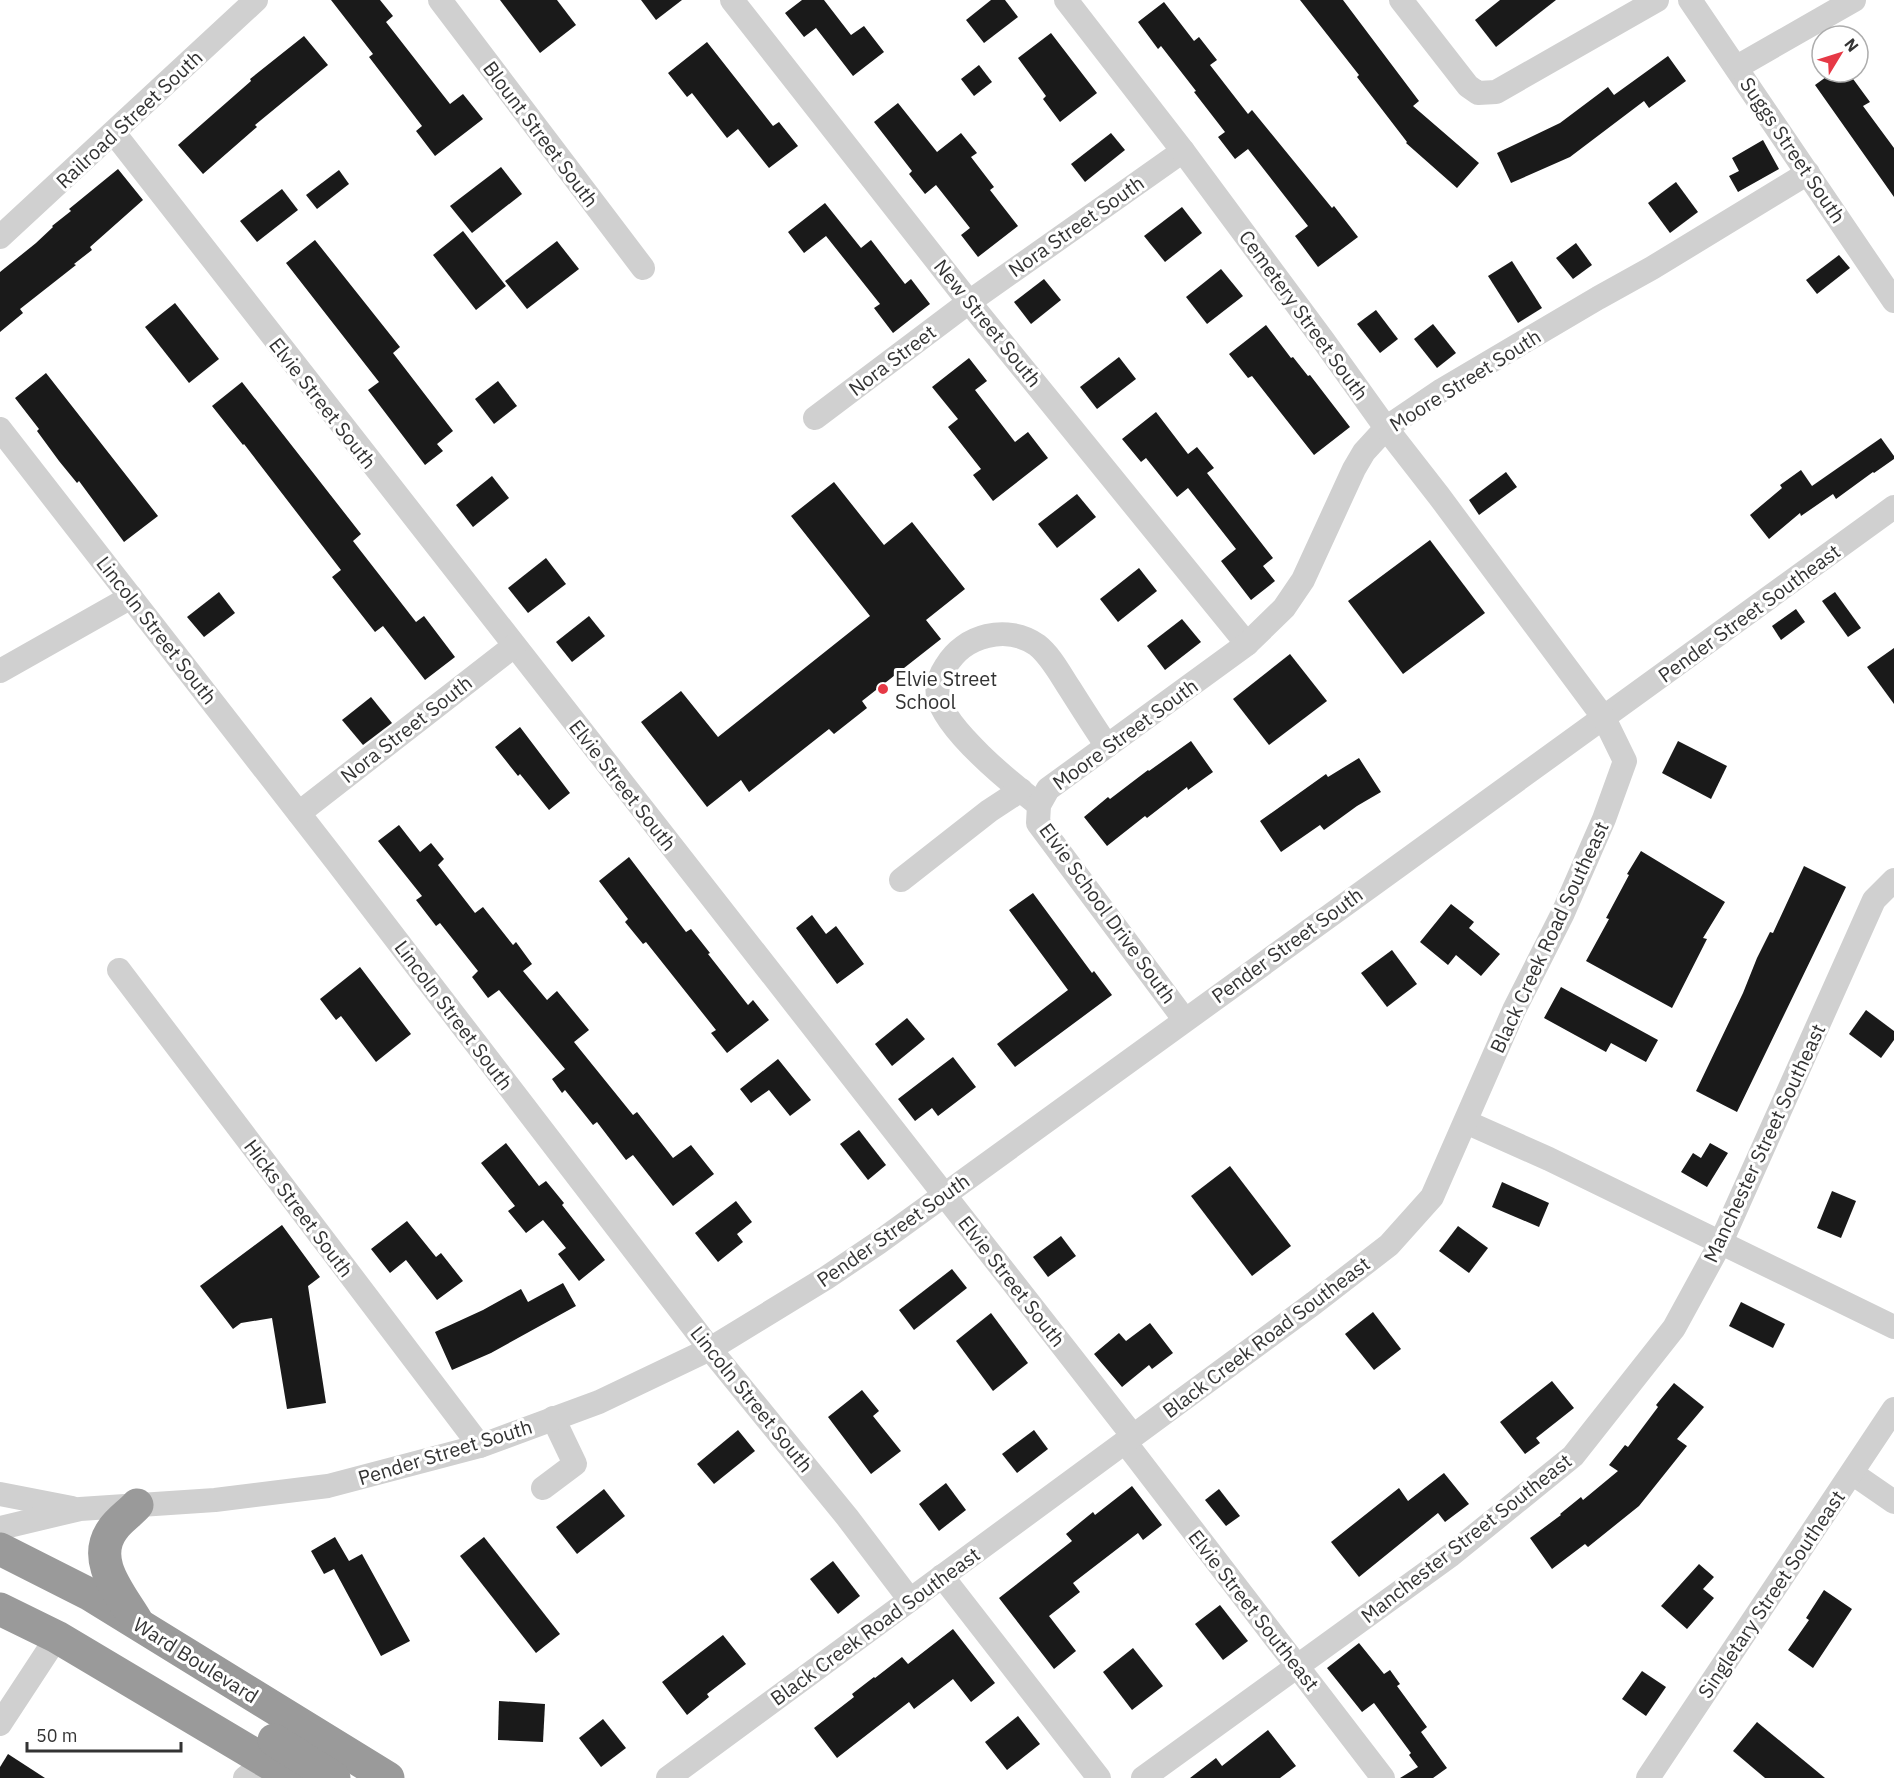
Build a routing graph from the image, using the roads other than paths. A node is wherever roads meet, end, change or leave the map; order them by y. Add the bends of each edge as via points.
1 (256, 0) edge
2 (440, 0) edge
3 (732, 0) edge
4 (1066, 0) edge
5 (1401, 0) edge
6 (1657, 0) edge
7 (1690, 0) edge
8 (1854, 0) edge
9 (1737, 67) junction
10 (114, 133) junction
11 (1183, 151) junction
12 (1808, 173) junction
13 (0, 237) edge
14 (643, 268) dead end
15 (1894, 301) edge
16 (969, 302) junction
17 (815, 418) dead end
18 (1386, 428) junction
19 (0, 429) edge
20 (1894, 507) edge
21 (131, 597) junction
22 (1247, 644) junction
23 (514, 646) junction
24 (0, 670) edge
25 (1604, 718) junction
26 (1107, 746) junction
27 (1030, 798) junction
28 (299, 813) junction
29 (901, 880) dead end
30 (1894, 880) edge
31 (119, 970) dead end
32 (1184, 1019) junction
33 (1466, 1122) junction
34 (944, 1195) junction
35 (1721, 1242) junction
36 (1894, 1327) edge
37 (710, 1349) junction
38 (1894, 1409) edge
39 (553, 1418) junction
40 (1129, 1439) junction
41 (480, 1446) junction
42 (1852, 1473) junction
43 (543, 1488) dead end
44 (0, 1494) edge
45 (1894, 1502) edge
46 (137, 1505) junction
47 (80, 1509) junction
48 (0, 1528) edge
49 (0, 1549) edge
50 (942, 1576) junction
51 (910, 1600) junction
52 (0, 1609) edge
53 (141, 1626) junction
54 (57, 1637) junction
55 (1297, 1666) junction
56 (108, 1667) junction
57 (0, 1724) edge
58 (256, 1769) edge
59 (294, 1778) edge
60 (334, 1778) edge
61 (388, 1778) edge
62 (668, 1778) edge
63 (1099, 1778) edge
64 (1143, 1778) edge
65 (1383, 1778) edge
66 (1648, 1778) edge

1 - 10 street, Railroad Street South
2 - 14 street, Blount Street South
3 - 16 street, New Street South
4 - 11 street, Cemetery Street South
5 - 6 street via 1468,86 1485,94 1521,79
7 - 9 street, Suggs Street South
8 - 9 street
9 - 12 street, Suggs Street South
10 - 13 street, Railroad Street South
10 - 23 street, Elvie Street South
11 - 16 street, Nora Street South
11 - 18 street, Cemetery Street South
12 - 15 street, Suggs Street South
12 - 18 street, Moore Street South via 1442,390
16 - 17 street, Nora Street
16 - 22 street, New Street South
18 - 22 street, Moore Street South via 1354,470 1303,580 1284,608
18 - 25 street, Cemetery Street South
19 - 21 street, Lincoln Street South
20 - 25 street, Pender Street Southeast
21 - 24 street
21 - 28 street, Lincoln Street South
22 - 26 street, Moore Street South
23 - 28 street, Nora Street South
23 - 34 street, Elvie Street South
25 - 32 street, Pender Street South
25 - 33 street, Black Creek Road Southeast via 1624,761 1604,819 1563,913 1514,1010
26 - 27 street, Moore Street South
26 - 27 street via 1038,646 1023,637 999,634 977,638 961,648 939,678 938,696 946,716
27 - 29 street, Moore Street South via 989,811
27 - 32 street, Elvie School Drive South via 1038,823
28 - 37 street, Lincoln Street South
30 - 35 street, Manchester Street Southeast via 1875,900
31 - 41 street, Hicks Street South
32 - 34 street, Pender Street South
33 - 35 street
33 - 40 street, Black Creek Road Southeast via 1432,1197 1389,1245
34 - 37 street, Pender Street South via 826,1278
34 - 40 street, Elvie Street South
35 - 36 street
35 - 55 street, Manchester Street Southeast via 1674,1328 1573,1456 1450,1555
37 - 39 street, Pender Street South via 599,1402
37 - 51 street, Lincoln Street South
38 - 42 street, Singletary Street Southeast
39 - 41 street, Pender Street South
39 - 43 street via 575,1464
40 - 50 street, Black Creek Road Southeast
40 - 55 street, Elvie Street Southeast
41 - 46 street, Pender Street South via 328,1486
42 - 45 street
42 - 66 street, Singletary Street Southeast
44 - 47 street, Pender Street South
46 - 47 street, Pender Street South
46 - 53 highway via 113,1529 106,1544 105,1561 110,1579
47 - 48 street, Pender Street South
49 - 53 highway, Ward Boulevard
50 - 51 street, Black Creek Road Southeast
50 - 63 street
51 - 62 street, Black Creek Road Southeast
52 - 54 highway
53 - 61 highway, Ward Boulevard
54 - 56 highway
54 - 57 street
55 - 64 street, Manchester Street Southeast
55 - 65 street, Elvie Street Southeast
56 - 58 highway
56 - 60 highway via 246,1724
58 - 59 highway

